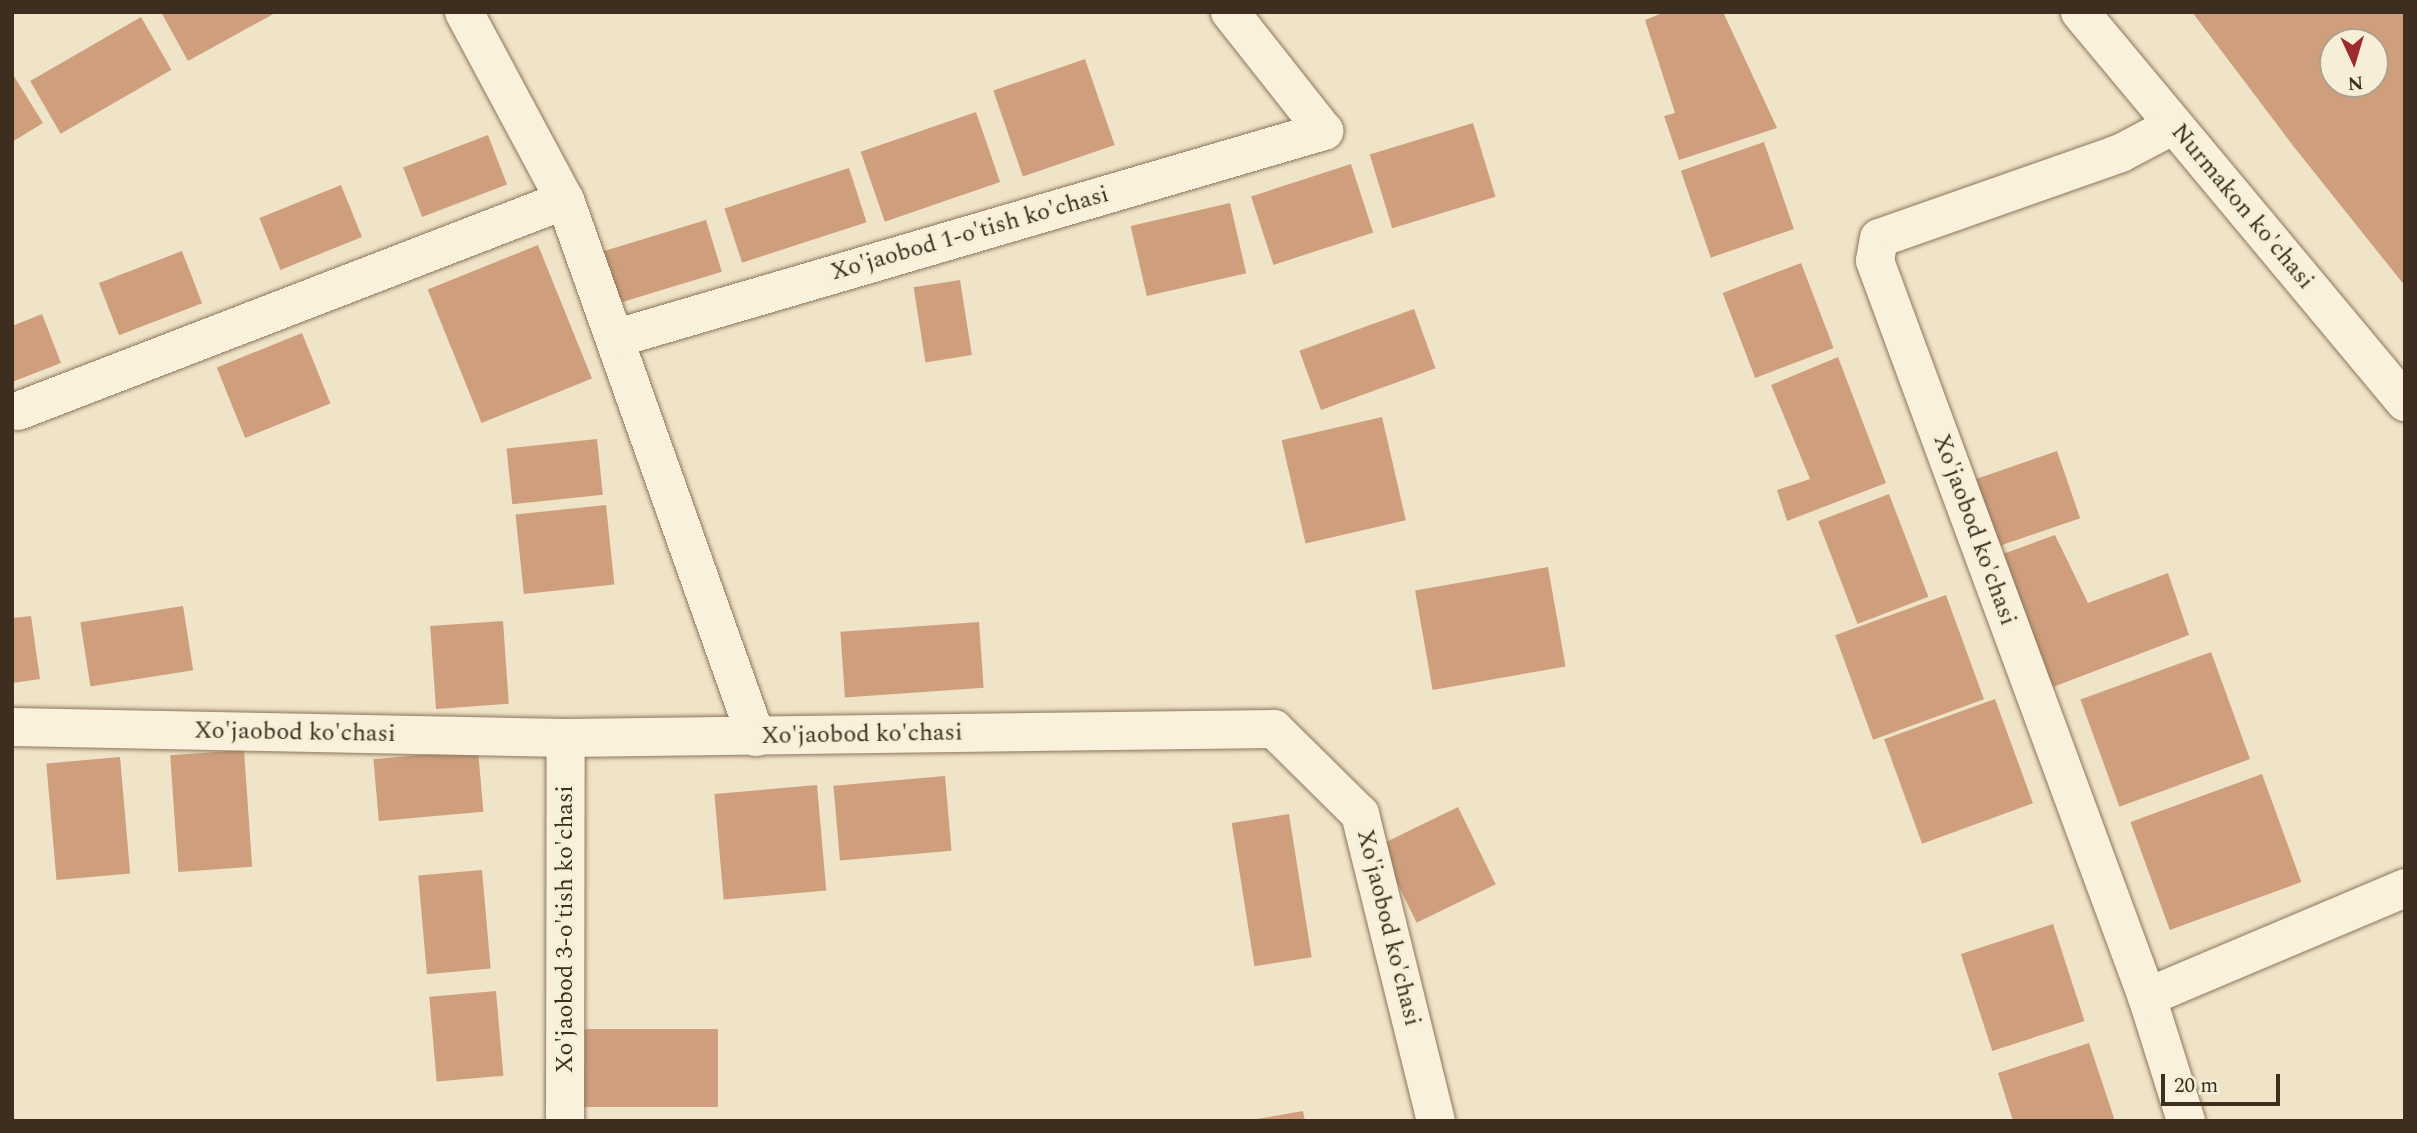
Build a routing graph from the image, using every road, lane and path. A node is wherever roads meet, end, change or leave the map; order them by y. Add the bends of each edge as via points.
1 (464, 12) edge
2 (1230, 12) edge
3 (2080, 12) edge
4 (2174, 125) junction
5 (565, 200) junction
6 (617, 338) junction
7 (2405, 402) edge
8 (18, 411) dead end
9 (12, 727) edge
10 (756, 737) junction
11 (566, 738) junction
12 (2405, 888) edge
13 (2147, 997) junction
14 (565, 1121) edge
15 (1436, 1121) edge
16 (2186, 1121) edge

1 - 5 street
2 - 6 street, Xo'jaobod 1-o'tish ko'chasi via 1324,131
3 - 4 street, Nurmakon ko'chasi
4 - 7 street, Nurmakon ko'chasi
4 - 13 street, Xo'jaobod ko'chasi via 2121,153 1879,238 1875,261
5 - 6 street
5 - 8 street
6 - 10 street
9 - 11 street, Xo'jaobod ko'chasi
10 - 11 street, Xo'jaobod ko'chasi
10 - 15 street, Xo'jaobod ko'chasi via 1274,729 1360,814
11 - 14 street, Xo'jaobod 3-o'tish ko'chasi
12 - 13 street
13 - 16 street, Xo'jaobod ko'chasi

